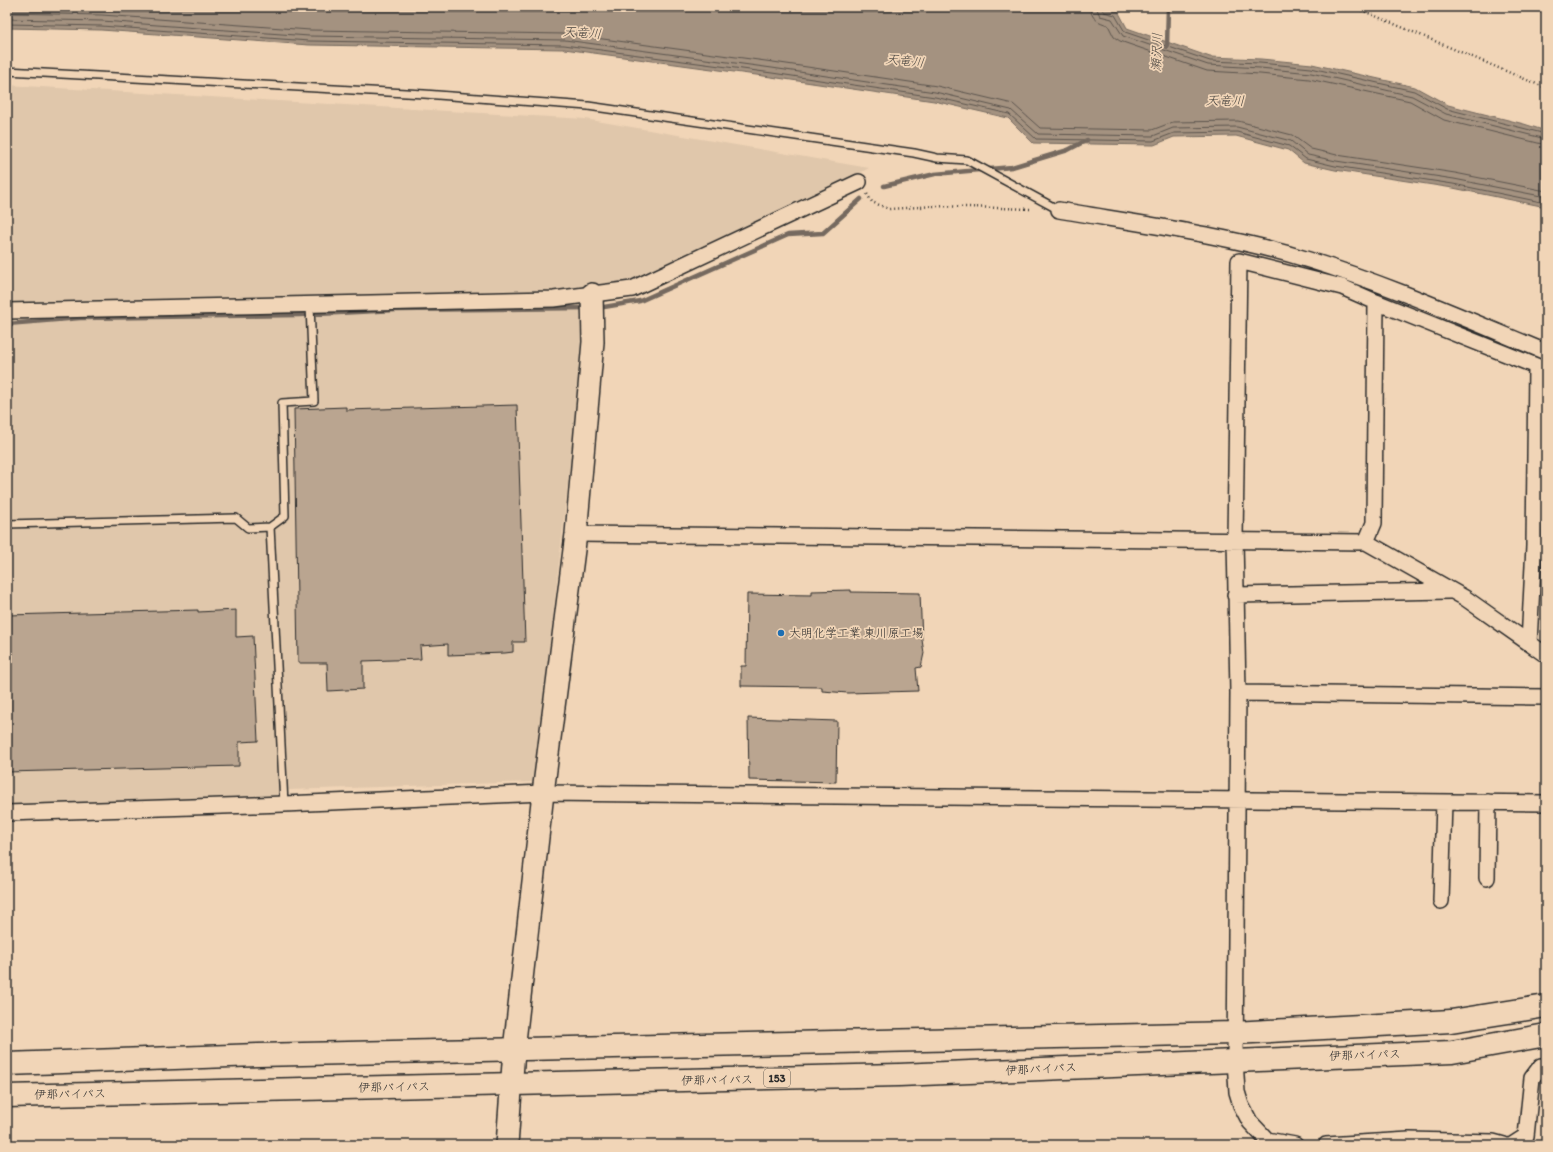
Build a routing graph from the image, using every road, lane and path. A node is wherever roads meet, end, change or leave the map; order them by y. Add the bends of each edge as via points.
1 (1354, 7) edge
2 (7, 71) edge
3 (1546, 88) edge
4 (859, 182) joint
5 (1059, 210) junction
6 (592, 296) junction
7 (1376, 302) junction
8 (310, 307) junction
9 (7, 311) edge
10 (1546, 352) edge
11 (1541, 368) edge
12 (7, 524) edge
13 (270, 527) junction
14 (576, 534) junction
15 (1235, 540) junction
16 (1366, 542) junction
17 (1540, 546) edge
18 (1450, 591) junction
19 (1235, 595) junction
20 (1530, 643) junction
21 (1546, 655) edge
22 (1238, 693) junction
23 (1546, 697) edge
24 (543, 793) junction
25 (1237, 801) junction
26 (1444, 802) junction
27 (1488, 802) junction
28 (1546, 803) edge
29 (284, 804) junction
30 (7, 813) edge
31 (1487, 878) dead end
32 (1442, 901) dead end
33 (1546, 1006) edge
34 (1234, 1033) junction
35 (1546, 1035) edge
36 (514, 1050) junction
37 (1235, 1060) junction
38 (7, 1064) edge
39 (1546, 1066) edge
40 (510, 1085) junction
41 (7, 1096) edge
42 (1262, 1142) edge
43 (1410, 1143) edge
44 (507, 1145) edge
45 (1294, 1145) edge
46 (1326, 1145) edge
47 (1504, 1145) edge
48 (1512, 1145) edge

1 - 3 path
2 - 5 lane via 416,93 588,106 937,158 967,160
4 - 5 path via 872,202 889,209 935,206
4 - 6 street via 632,289
5 - 10 street via 1240,242 1308,260 1396,290
6 - 8 street
6 - 14 street via 593,342
7 - 11 street
7 - 15 street via 1342,287 1239,261
7 - 16 street via 1374,523
8 - 9 street
8 - 13 lane via 314,401 282,403 285,516
11 - 17 street
12 - 13 lane via 236,518 248,528
13 - 29 lane
14 - 15 street
14 - 24 street
15 - 16 street
15 - 19 street
16 - 18 street
17 - 20 street
18 - 19 street
18 - 20 street via 1465,598
19 - 22 street
20 - 21 street
22 - 23 street
22 - 25 street
24 - 25 street
24 - 29 street
24 - 36 street
25 - 26 street
25 - 34 street
26 - 27 street
26 - 32 street
27 - 28 street
27 - 31 street
29 - 30 street
33 - 34 highway via 1451,1021
34 - 36 highway
34 - 37 street
35 - 37 highway, 伊那バイパス / 153 via 1452,1052
36 - 38 highway
36 - 40 street
37 - 40 highway, 伊那バイパス / 153 via 899,1075
37 - 42 street via 1237,1092 1241,1105
39 - 48 street via 1541,1066 1532,1078 1526,1136
40 - 41 highway, 伊那バイパス / 153
40 - 44 street
42 - 45 street
43 - 46 street
43 - 47 street via 1493,1142

